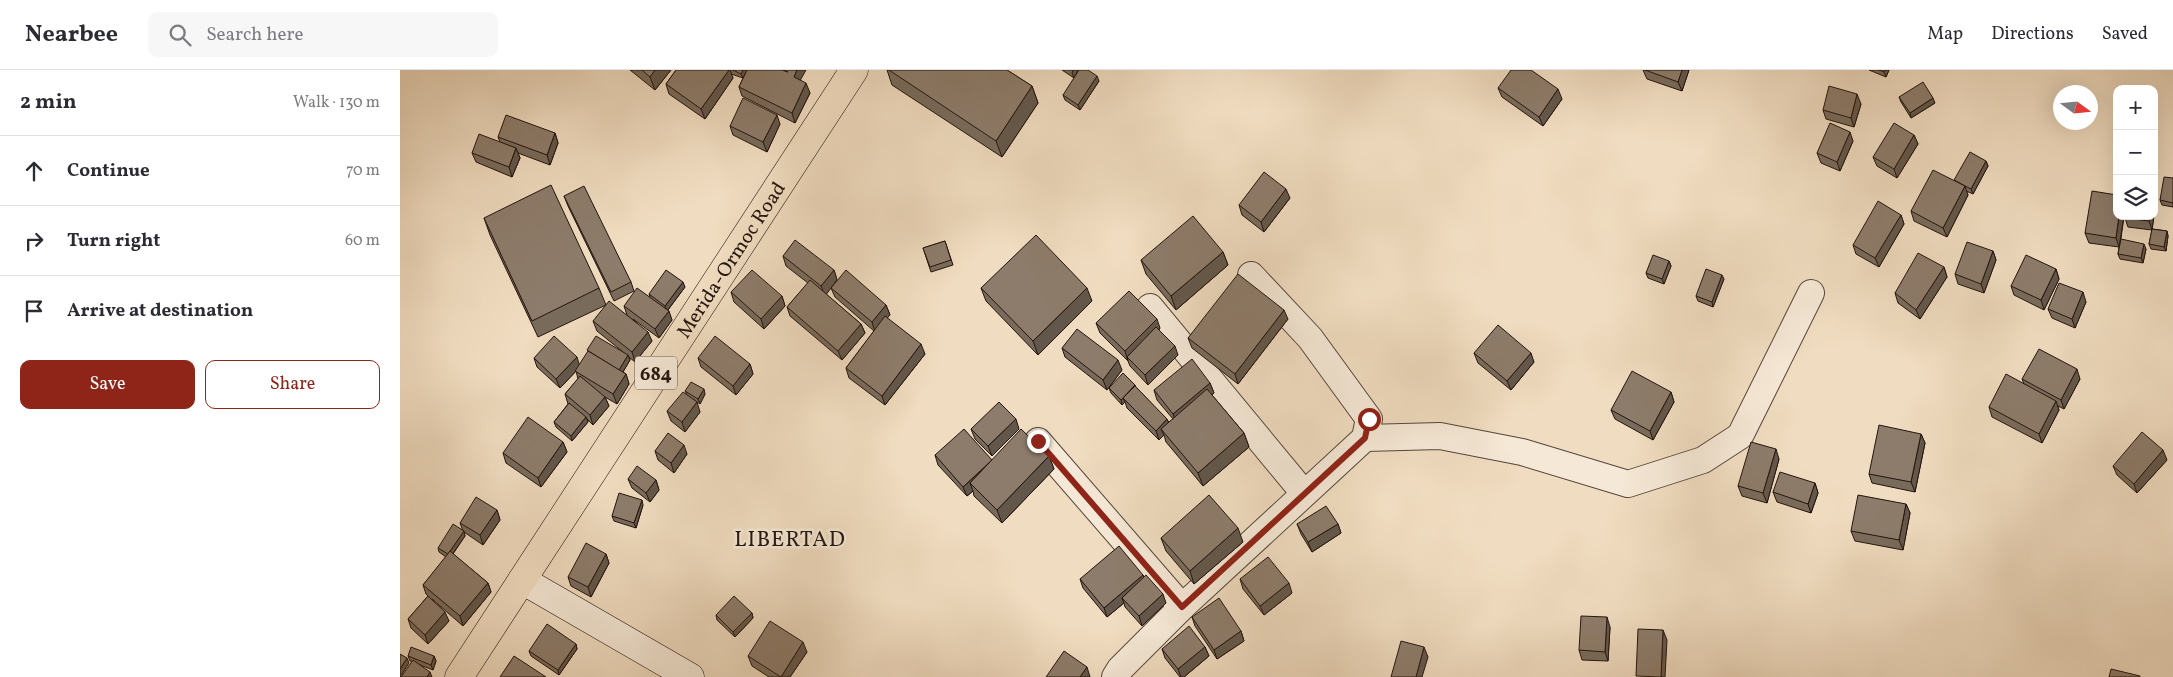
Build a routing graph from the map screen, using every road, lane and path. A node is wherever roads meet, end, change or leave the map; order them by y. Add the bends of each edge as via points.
1 (854, 70) edge
2 (1252, 275) dead end
3 (1811, 293) dead end
4 (1150, 307) dead end
5 (1365, 438) junction
6 (1038, 441) dead end
7 (1303, 492) junction
8 (522, 580) junction
9 (1182, 607) junction
10 (459, 677) edge
11 (690, 677) edge
12 (1115, 677) edge

1 - 8 highway, Merida-Ormoc Road / 684
2 - 5 street via 1310,338 1369,419
3 - 5 street via 1740,436 1703,460 1628,484 1522,452 1440,436
4 - 7 street
5 - 7 street
6 - 9 street
7 - 9 street
8 - 10 highway, Merida-Ormoc Road / 684
8 - 11 main road
9 - 12 street

